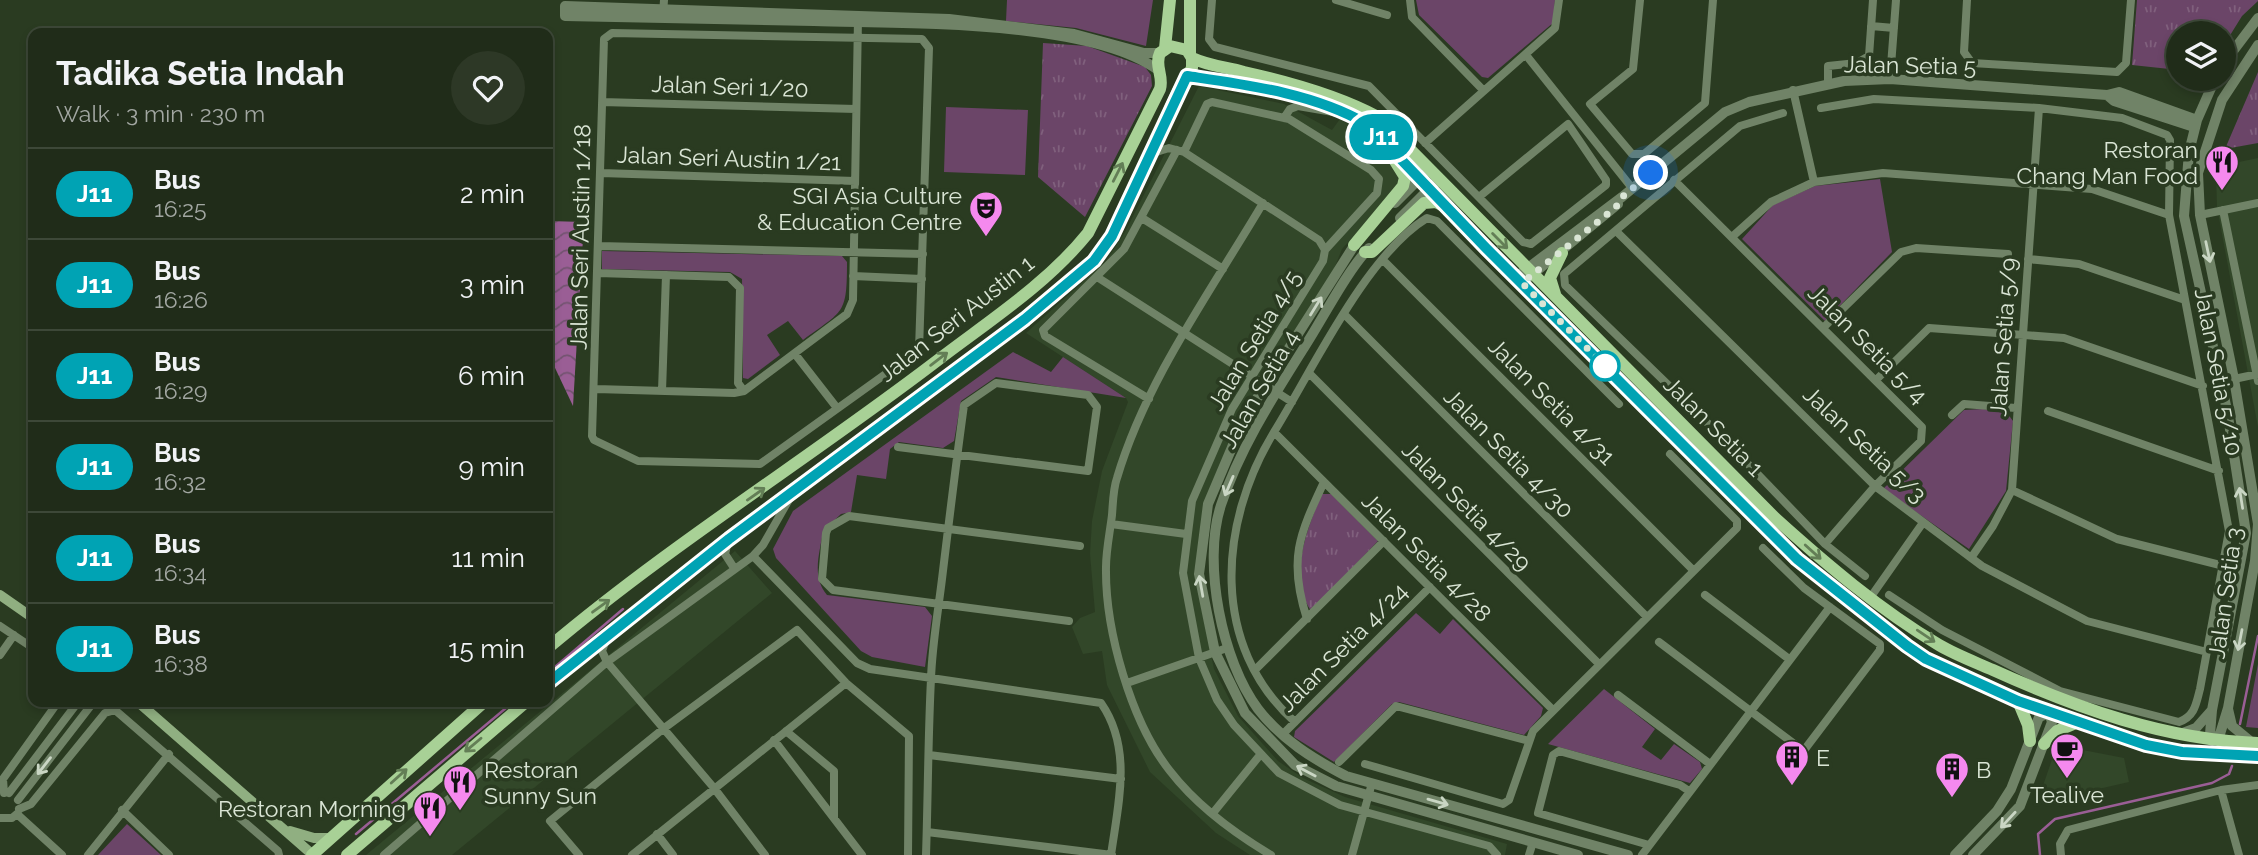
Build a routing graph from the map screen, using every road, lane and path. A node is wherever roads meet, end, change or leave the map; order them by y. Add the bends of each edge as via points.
1 (1170, 0) edge
2 (1190, 0) edge
3 (1212, 0) edge
4 (1336, 0) edge
5 (1410, 0) edge
6 (1559, 0) edge
7 (1640, 0) edge
8 (1713, 0) edge
9 (1873, 0) edge
10 (1896, 0) edge
11 (1967, 0) edge
12 (2131, 0) edge
13 (664, 9) edge
14 (1387, 15) dead end
15 (2258, 18) edge
16 (858, 19) junction
17 (1871, 26) junction
18 (1894, 28) junction
19 (858, 37) junction
20 (2258, 45) edge
21 (2236, 47) edge
22 (1163, 50) junction
23 (1526, 55) junction
24 (1191, 56) junction
25 (1159, 72) junction
26 (1187, 76) junction
27 (1890, 79) junction
28 (1828, 84) junction
29 (1793, 90) junction
30 (1484, 91) junction
31 (2209, 91) edge
32 (2208, 94) junction
33 (2222, 100) junction
34 (602, 102) junction
35 (1821, 108) dead end
36 (2039, 108) junction
37 (856, 109) junction
38 (1342, 112) junction
39 (1783, 113) dead end
40 (2177, 116) junction
41 (1284, 118) junction
42 (1367, 124) junction
43 (2198, 124) junction
44 (1425, 143) junction
45 (1176, 150) junction
46 (2189, 152) junction
47 (1150, 154) junction
48 (2202, 160) junction
49 (601, 173) junction
50 (1430, 178) junction
51 (1674, 180) junction
52 (855, 181) junction
53 (1814, 182) junction
54 (2033, 183) junction
55 (1632, 188) junction
56 (1479, 197) junction
57 (1622, 197) junction
58 (2258, 203) edge
59 (1263, 204) junction
60 (2223, 210) junction
61 (2169, 215) junction
62 (2200, 215) junction
63 (1142, 218) junction
64 (1616, 231) junction
65 (1732, 236) junction
66 (1354, 244) junction
67 (599, 246) junction
68 (1486, 248) junction
69 (1325, 250) junction
70 (854, 252) junction
71 (1365, 253) junction
72 (1562, 253) junction
73 (923, 254) junction
74 (2008, 254) dead end
75 (2028, 259) junction
76 (1383, 260) junction
77 (1223, 269) junction
78 (1530, 270) junction
79 (598, 273) junction
80 (666, 275) junction
81 (853, 276) junction
82 (1097, 277) junction
83 (922, 279) junction
84 (1519, 280) junction
85 (1556, 297) junction
86 (2185, 300) junction
87 (1345, 315) junction
88 (1824, 327) junction
89 (1185, 332) junction
90 (2023, 334) junction
91 (795, 354) junction
92 (2216, 357) junction
93 (1309, 373) junction
94 (1251, 375) junction
95 (2258, 376) edge
96 (2234, 379) junction
97 (1875, 380) junction
98 (1266, 384) junction
99 (2203, 386) junction
100 (596, 389) junction
101 (662, 391) junction
102 (744, 391) junction
103 (1277, 391) junction
104 (1149, 399) junction
105 (1292, 402) junction
106 (1619, 404) dead end
107 (837, 408) junction
108 (2016, 408) junction
109 (2227, 410) junction
110 (2048, 411) dead end
111 (1952, 415) dead end
112 (1274, 432) junction
113 (898, 447) dead end
114 (958, 454) junction
115 (1670, 454) dead end
116 (2219, 471) junction
117 (1324, 482) junction
118 (1875, 486) junction
119 (2012, 490) junction
120 (793, 492) junction
121 (1111, 524) junction
122 (1923, 524) junction
123 (948, 529) junction
124 (700, 533) junction
125 (1186, 534) junction
126 (729, 539) junction
127 (1384, 541) junction
128 (1825, 544) junction
129 (1080, 546) dead end
130 (1763, 548) dead end
131 (715, 549) junction
132 (753, 556) junction
133 (1971, 558) junction
134 (2224, 566) junction
135 (734, 568) junction
136 (1693, 570) junction
137 (1866, 576) dead end
138 (1430, 587) junction
139 (1839, 593) junction
140 (0, 595) edge
141 (1705, 595) dead end
142 (1889, 595) dead end
143 (1870, 598) junction
144 (939, 605) junction
145 (1830, 607) junction
146 (28, 615) edge
147 (1647, 617) junction
148 (1307, 619) junction
149 (1069, 621) dead end
150 (0, 626) edge
151 (1886, 629) junction
152 (612, 630) junction
153 (14, 635) junction
154 (1659, 642) dead end
155 (553, 644) edge
156 (28, 645) edge
157 (1227, 648) junction
158 (1215, 652) junction
159 (2207, 652) junction
160 (0, 655) edge
161 (1199, 658) junction
162 (577, 659) junction
163 (1789, 659) junction
164 (607, 662) junction
165 (1599, 664) junction
166 (1983, 665) junction
167 (1255, 670) junction
168 (931, 678) junction
169 (553, 679) edge
170 (846, 683) junction
171 (1127, 683) junction
172 (1618, 695) dead end
173 (2018, 701) junction
174 (54, 707) edge
175 (74, 707) edge
176 (90, 707) edge
177 (144, 707) edge
178 (478, 707) edge
179 (520, 707) edge
180 (2228, 708) junction
181 (1552, 709) junction
182 (2212, 710) junction
183 (1752, 711) junction
184 (2049, 713) junction
185 (2120, 718) junction
186 (1295, 722) junction
187 (2078, 722) junction
188 (663, 729) junction
189 (786, 731) junction
190 (1283, 734) junction
191 (2174, 734) junction
192 (774, 740) junction
193 (1529, 741) junction
194 (2030, 741) junction
195 (2212, 741) junction
196 (2258, 742) edge
197 (2044, 744) junction
198 (2152, 747) junction
199 (169, 754) junction
200 (929, 755) junction
201 (1259, 755) junction
202 (2258, 756) edge
203 (1339, 762) dead end
204 (1365, 764) dead end
205 (1710, 764) junction
206 (1121, 779) junction
207 (1372, 783) junction
208 (2258, 785) edge
209 (713, 788) junction
210 (2221, 790) junction
211 (1689, 791) junction
212 (5, 793) edge
213 (1369, 796) junction
214 (18, 808) junction
215 (122, 810) junction
216 (1364, 812) junction
217 (1213, 813) junction
218 (0, 818) edge
219 (834, 818) junction
220 (285, 829) junction
221 (927, 832) junction
222 (657, 834) junction
223 (331, 838) junction
224 (1533, 842) junction
225 (1649, 845) junction
226 (1496, 852) edge
227 (62, 855) edge
228 (88, 855) edge
229 (169, 855) edge
230 (279, 855) edge
231 (298, 855) edge
232 (313, 855) edge
233 (347, 855) edge
234 (384, 855) edge
235 (579, 855) edge
236 (632, 855) edge
237 (673, 855) edge
238 (765, 855) edge
239 (862, 855) edge
240 (908, 855) edge
241 (926, 855) edge
242 (1112, 855) edge
243 (1271, 855) edge
244 (1352, 855) edge
245 (1529, 855) edge
246 (1578, 855) edge
247 (1628, 855) edge
248 (1642, 855) edge
249 (1955, 855) edge
250 (1973, 855) edge
251 (2061, 855) edge
252 (2239, 855) edge

1 - 22 main road
2 - 24 main road
3 - 44 street via 1209,39 1215,47 1369,86
4 - 14 street
5 - 30 street via 1412,17
6 - 23 street via 1555,28
7 - 8 street via 1633,69 1590,104 1638,156 1705,103
9 - 17 street
10 - 18 street
11 - 12 street via 1964,52 1972,63 2117,72 2126,63
13 - 13 street via 565,16 565,6
13 - 16 street
15 - 21 street
16 - 19 street
16 - 22 street via 949,19 1074,34 1144,52
16 - 25 street via 1075,38 1147,62
17 - 18 street
17 - 28 street via 1869,56 1857,63 1828,66
18 - 27 street
19 - 34 street, Jalan Seri Austin 1/18 via 607,35
19 - 37 street
19 - 73 street via 922,39 929,48
20 - 33 street, Jalan Setia 3
22 - 24 main road via 1176,45
22 - 25 main road
23 - 30 street
23 - 55 street
24 - 26 main road
24 - 50 main road, Jalan Setia 1 via 1206,64 1353,103 1378,117
25 - 26 main road via 1171,80
124 -> 25 main road, Jalan Seri Austin 1 via 860,420 1007,308 1072,252 1088,233 1160,89
26 - 38 main road, Jalan Setia 1 via 1266,88
26 - 47 main road, Jalan Seri Austin 1
27 - 28 street, Jalan Setia 5
27 - 40 street, Jalan Setia 5 via 2107,95 2119,92
28 - 29 street, Jalan Setia 5
29 - 53 street
29 - 55 street, Jalan Setia 5 via 1726,112
30 - 44 street
31 - 32 street, Jalan Setia 3
32 - 40 street
32 - 43 street, Jalan Setia 3
33 - 43 street
33 - 48 street, Jalan Setia 3
34 - 37 street, Jalan Seri 1/20
34 - 49 street, Jalan Seri Austin 1/18
35 - 36 street, Jalan Setia 5/10 via 1874,99
36 - 54 street, Jalan Setia 5/9
36 - 61 street, Jalan Setia 5/10 via 2122,118 2166,135 2173,146
37 - 52 street
38 - 41 street via 1298,106 1290,108
38 - 42 main road, Jalan Setia 1
39 - 51 street via 1740,126
40 - 43 street, Jalan Setia 5
40 - 46 street
41 - 45 street via 1209,102
41 - 69 street, Jalan Setia 4/5 via 1379,179 1377,193
42 - 50 main road, Jalan Setia 1
42 - 66 main road via 1405,177 1403,186
43 - 46 street, Jalan Setia 3
43 - 48 street via 2204,136
44 - 56 street
45 - 47 street
45 - 59 street
45 - 63 street
46 - 92 street, Jalan Setia 3 via 2184,216
47 - 120 main road, Jalan Seri Austin 1 via 1112,236 1094,261 1025,319
48 - 62 street, Jalan Setia 3
49 - 52 street, Jalan Seri Austin 1/21
49 - 67 street, Jalan Seri Austin 1/18
50 - 66 street, Jalan Setia 4
50 - 68 main road, Jalan Setia 1
50 - 71 street, Jalan Setia 4
50 -> 78 main road, Jalan Setia 1
51 - 64 street
51 - 65 street, Jalan Setia 5/4
52 - 70 street
53 - 54 street via 1883,173
53 - 65 street via 1771,202
54 - 61 street via 2092,189
54 - 75 street, Jalan Setia 5/9
55 - 57 street, Jalan Setia 5
56 - 56 street via 1568,124 1605,177 1606,185 1531,244
57 - 72 street, Jalan Setia 5
57 - 78 street, Jalan Setia 5
58 - 60 street
59 - 69 street via 1319,240
59 - 77 street
60 - 62 street
60 - 95 street
61 - 86 street, Jalan Setia 5/10
62 -> 96 street, Jalan Setia 3
63 - 77 street
63 - 82 street via 1124,249
64 - 118 street, Jalan Setia 5/3
64 - 128 street via 1564,274 1565,285
65 - 88 street, Jalan Setia 5/4
98 -> 66 street, Jalan Setia 4
67 - 70 street
67 - 79 street, Jalan Seri Austin 1/18
68 - 71 main road via 1436,202 1424,203 1372,252
68 - 84 main road, Jalan Setia 1
69 - 94 street, Jalan Setia 4/5 via 1323,261
70 - 73 street
70 - 81 street
71 - 103 street, Jalan Setia 4
72 - 78 street, Jalan Setia 5
72 - 85 main road via 1550,278
73 - 83 street
74 - 88 street via 1916,248 1901,252
75 - 86 street via 2079,264
75 - 90 street, Jalan Setia 5/9
76 - 87 street
76 - 106 street via 1423,220 1437,221
76 - 136 street, Jalan Setia 4/31
77 - 89 street
78 - 84 street, Jalan Setia 5
78 - 85 main road, Jalan Setia 1
79 - 80 street
79 - 100 street, Jalan Seri Austin 1/18
80 - 101 street
80 - 102 street via 736,281 740,288 738,383
81 - 83 street
81 - 91 street via 853,300 847,314
82 - 89 street
82 - 104 street via 1042,330
83 - 107 street via 919,350
84 - 139 main road, Jalan Setia 1 via 1797,559
85 -> 143 main road, Jalan Setia 1 via 1775,518
86 - 99 street, Jalan Setia 5/10
87 - 93 street
87 - 147 street, Jalan Setia 4/30
88 - 97 street, Jalan Setia 5/4
89 - 94 street
89 - 104 street
90 - 97 street via 1929,328
90 - 99 street via 2064,338
90 - 108 street, Jalan Setia 5/9
91 - 102 street
91 - 107 street
92 - 96 street
92 - 109 street, Jalan Setia 3
93 - 105 street
93 - 165 street, Jalan Setia 4/29
94 - 98 street
94 - 125 street, Jalan Setia 4/5 via 1192,501
95 - 96 street
96 - 109 street
96 -> 180 street, Jalan Setia 3 via 2258,533
97 - 118 street, Jalan Setia 5/4 via 1922,428 1923,436
98 - 103 street
158 -> 98 street, Jalan Setia 4 via 1199,574 1203,529 1244,419
99 - 116 street, Jalan Setia 5/10
100 - 101 street
100 - 107 street, Jalan Seri Austin 1/18 via 594,440 638,461 760,464
101 - 102 street
103 - 105 street
103 -> 157 street, Jalan Setia 4 via 1256,424 1220,507 1214,579
104 - 121 street via 1116,479
105 - 112 street
108 - 111 street via 1964,404
108 - 119 street, Jalan Setia 5/9
182 -> 109 street, Jalan Setia 3 via 2246,533
110 - 116 street
112 - 117 street, Jalan Setia 4/28
112 - 167 street via 1237,515 1229,573 1240,638
113 - 114 street
114 - 114 street via 1088,471 1097,407 1088,395 990,384 964,405
114 - 123 street
115 - 136 street via 1738,524
116 - 134 street, Jalan Setia 5/10 via 2229,530
117 - 127 street, Jalan Setia 4/28
117 - 148 street via 1300,532 1298,586
118 - 122 street, Jalan Setia 5/3
118 - 128 street, Jalan Setia 5/4
119 - 133 street, Jalan Setia 5/9
119 - 134 street via 2117,539
120 - 126 main road, Jalan Seri Austin 1
120 - 132 street
121 - 125 street
121 - 171 street via 1105,566 1118,657
122 - 133 street, Jalan Setia 5/3
122 - 143 street
123 - 129 street
123 - 144 street
123 - 144 street via 849,516 826,533 822,579 828,588
124 - 131 main road
155 -> 124 main road, Jalan Seri Austin 1
125 - 161 street, Jalan Setia 4/5 via 1183,573
126 - 131 main road, Jalan Seri Austin 1
126 - 135 street via 725,554
127 - 138 street, Jalan Setia 4/28
127 - 148 street
128 - 137 street
130 - 145 street
131 - 152 main road, Jalan Seri Austin 1
132 - 135 street
132 - 168 street via 858,663
133 - 159 street, Jalan Setia 5/3 via 2087,621
134 - 159 street, Jalan Setia 5/10
135 - 164 street
136 - 147 street
138 - 181 street, Jalan Setia 4/28
138 - 186 street, Jalan Setia 4/24
139 - 143 main road via 1852,600
139 - 151 main road, Jalan Setia 1
140 - 146 main road
141 - 163 street
142 - 159 street, Jalan Setia 5/10 via 1942,630 2060,691 2179,722 2194,710
143 - 151 main road via 1870,614
143 -> 166 main road, Jalan Setia 1 via 1940,646
144 - 149 street
144 - 168 street
145 - 163 street
145 - 183 street via 1880,644 1871,661 1805,749
147 - 165 street
148 - 167 street
150 - 153 street
151 - 173 main road, Jalan Setia 1 via 1926,659
152 - 162 main road, Jalan Seri Austin 1
152 - 164 street via 602,648
153 - 156 street
153 - 160 street
154 - 183 street
157 - 158 street
157 - 190 street, Jalan Setia 4 via 1257,708
158 - 161 street
213 -> 158 street, Jalan Setia 4 via 1312,775 1272,744 1245,712
161 - 171 street
161 - 201 street, Jalan Setia 4/5 via 1217,700
162 - 164 street via 596,656
162 - 169 main road, Jalan Seri Austin 1
163 - 183 street
164 - 188 street
164 - 234 street
165 - 181 street
166 - 184 main road
166 - 185 main road, Jalan Setia 1 via 2052,697
167 - 186 street via 1272,701
168 - 200 street
168 - 206 street via 1101,703 1120,741
170 - 188 street via 802,633 792,631
170 - 189 street
170 - 240 street via 909,736
171 - 217 street via 1147,734 1169,771
172 - 205 street
173 - 184 main road, Jalan Setia 1
173 - 194 main road
174 - 212 street via 3,779
175 - 212 street
176 -> 214 street
177 - 220 main road
223 -> 178 main road
179 -> 233 main road
180 - 195 street, Jalan Setia 3 via 2220,734
180 - 196 street via 2239,735
181 - 193 street
182 - 191 street via 2190,732
182 - 195 street, Jalan Setia 3
183 - 205 street
184 - 185 main road via 2060,710 2093,718
184 - 187 main road, Jalan Setia 1
184 - 194 street via 2039,717
184 - 197 street via 2052,722
185 - 191 main road, Jalan Setia 1
186 - 190 street, Jalan Setia 4/24
187 - 197 main road via 2057,731
187 - 198 main road, Jalan Setia 1
188 - 209 street
188 - 235 street via 550,821
189 - 192 street
189 - 219 street via 834,771
190 - 207 street, Jalan Setia 4 via 1323,765
191 - 195 main road, Jalan Setia 1
192 - 209 street
192 - 219 street
193 - 203 street via 1400,705
193 - 204 street via 1509,800 1503,803
194 - 249 street via 1997,811
195 - 196 main road, Jalan Setia 1
195 - 198 main road via 2199,749
195 - 202 main road via 2226,751
197 -> 250 street via 2020,806
198 - 202 main road, Jalan Setia 1
199 - 214 street via 120,712 110,711 31,804
199 - 215 street
199 - 230 street
200 - 206 street
200 - 221 street
201 - 216 street, Jalan Setia 4/5 via 1279,773 1340,805
201 - 217 street
205 - 211 street
206 - 242 street
207 - 213 street
207 -> 247 street, Jalan Setia 4
208 - 210 street
209 - 222 street
209 - 238 street
210 - 251 street via 2068,830 2060,844
210 - 252 street
211 - 225 street
211 - 225 street via 1559,751 1553,755 1538,813
212 - 214 street
213 - 216 street
213 - 224 street, Jalan Setia 4
214 - 218 street via 8,820
214 - 227 street
215 - 228 street
215 - 229 street
216 - 226 street, Jalan Setia 4/5
216 - 244 street
217 - 243 street via 1234,834
219 - 239 street
220 - 223 main road
220 - 231 main road
220 - 232 main road
221 - 241 street
221 - 242 street
222 - 236 street
222 - 237 street
223 - 232 main road
224 - 245 street
224 - 246 street, Jalan Setia 4
225 - 248 street

